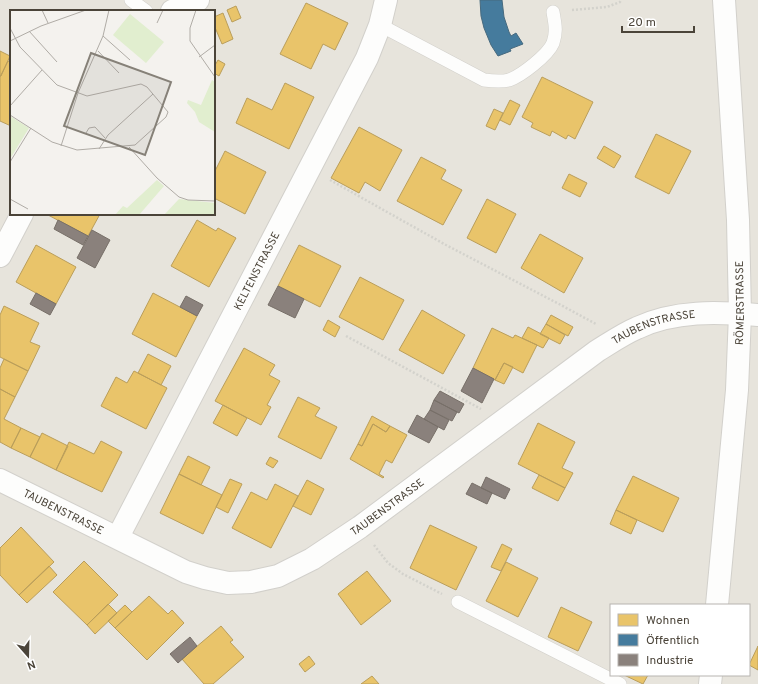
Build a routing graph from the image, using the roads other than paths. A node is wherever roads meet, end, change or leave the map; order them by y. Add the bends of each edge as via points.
1 (131, 0) edge
2 (198, 0) edge
3 (386, 0) edge
4 (724, 0) edge
5 (145, 10) edge
6 (174, 10) edge
7 (553, 12) road end
8 (380, 25) junction
9 (21, 215) edge
10 (0, 256) edge
11 (749, 314) edge
12 (0, 480) edge
13 (118, 537) junction
14 (458, 602) road end
15 (717, 604) edge
16 (620, 684) edge

1 - 5 lane
2 - 6 street
3 - 8 street, KELTENSTRASSE
4 - 11 street, RÖMERSTRASSE via 738,220
7 - 8 lane via 556,28 553,44 541,59 523,73 509,80 495,82 484,80
8 - 13 street, KELTENSTRASSE via 367,58
9 - 10 street
11 - 13 street, TAUBENSTRASSE via 675,315 656,320 619,337 360,527 312,559 278,576 251,582 228,583 205,578 186,572
11 - 15 street, RÖMERSTRASSE via 737,390
12 - 13 street, TAUBENSTRASSE
14 - 16 lane

